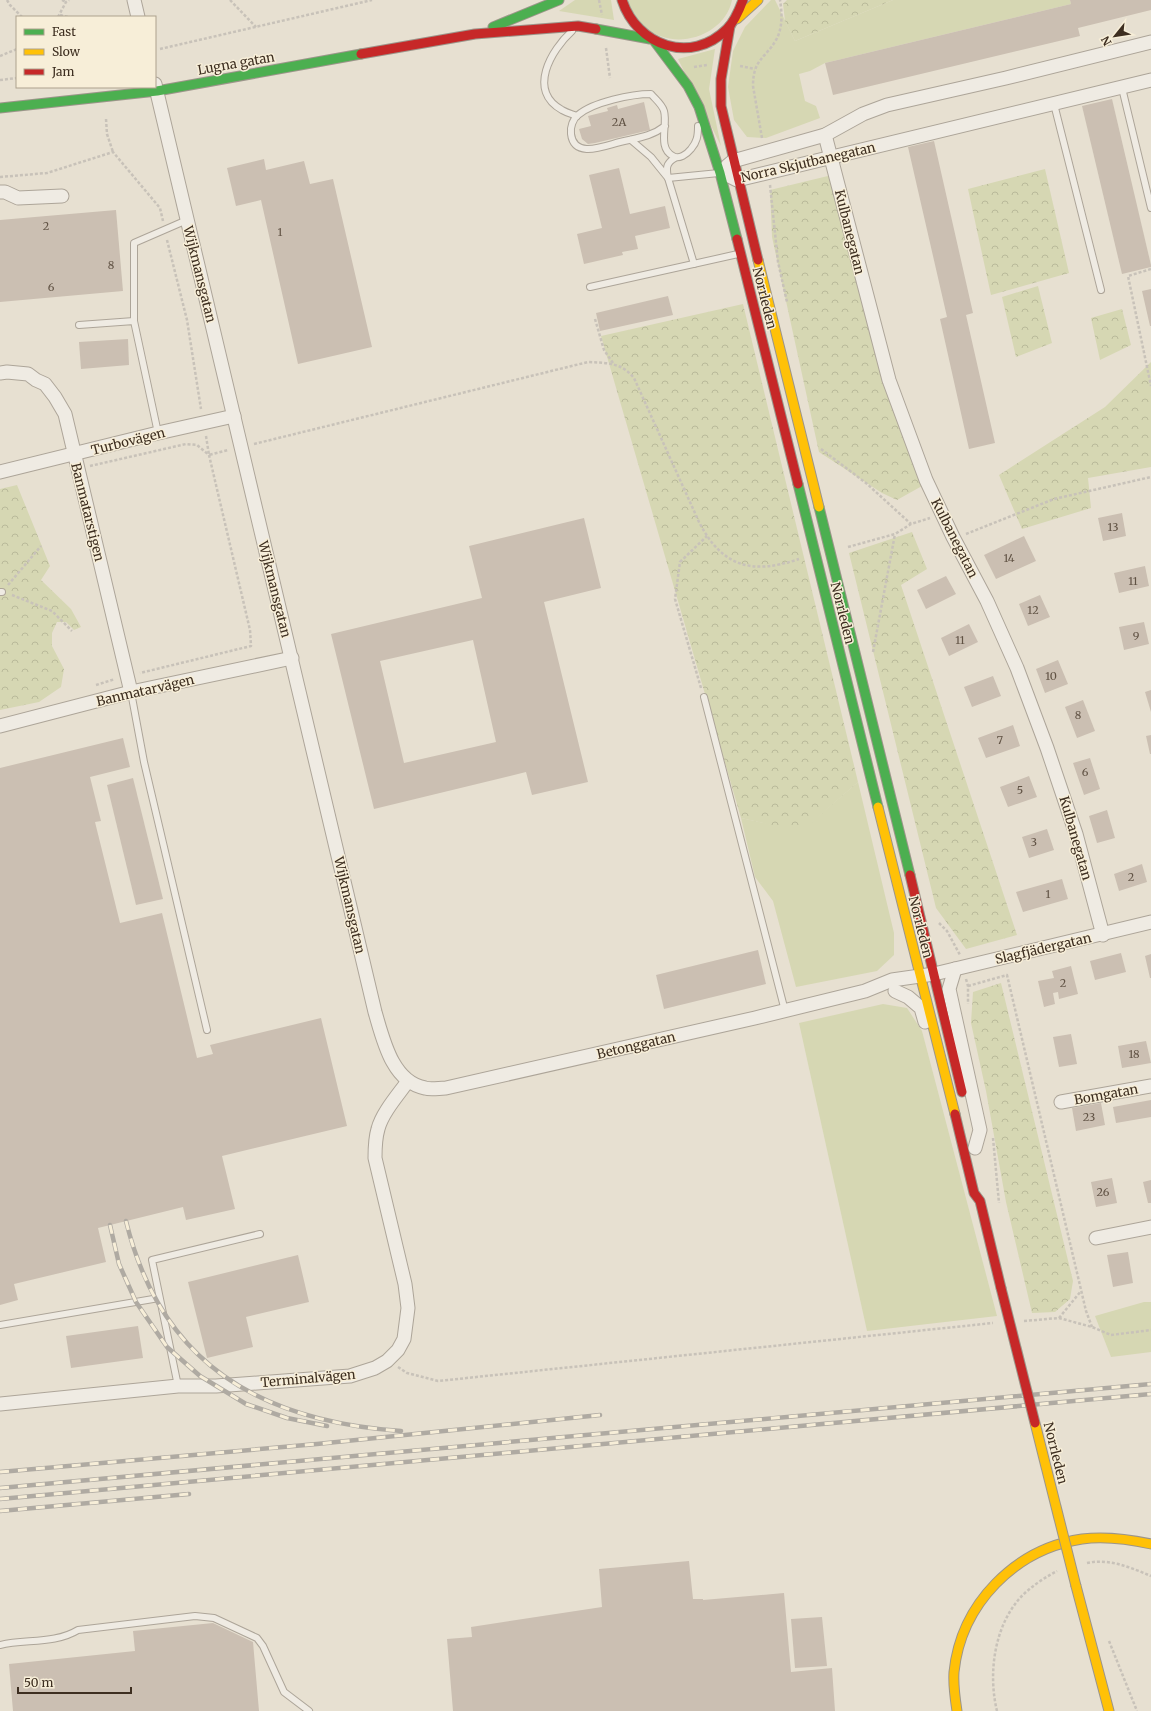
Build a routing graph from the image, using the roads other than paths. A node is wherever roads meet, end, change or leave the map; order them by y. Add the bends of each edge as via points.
1 (134, 0) edge
2 (559, 0) edge
3 (622, 0) edge
4 (743, 0) edge
5 (758, 0) edge
6 (138, 16) edge
7 (732, 24) junction
8 (578, 26) junction
9 (475, 34) junction
10 (653, 40) junction
11 (1151, 42) edge
12 (1151, 80) edge
13 (156, 88) edge
14 (1122, 88) junction
15 (1054, 104) junction
16 (700, 107) junction
17 (0, 108) edge
18 (577, 116) junction
19 (665, 126) junction
20 (825, 135) junction
21 (631, 140) junction
22 (832, 156) junction
23 (675, 158) junction
24 (733, 161) junction
25 (720, 173) junction
26 (668, 178) junction
27 (737, 180) junction
28 (0, 192) edge
29 (62, 196) dead end
30 (1151, 208) edge
31 (187, 220) junction
32 (740, 254) junction
33 (694, 264) junction
34 (590, 287) dead end
35 (1101, 290) dead end
36 (134, 321) junction
37 (79, 325) dead end
38 (0, 373) edge
39 (234, 416) junction
40 (158, 433) junction
41 (74, 455) junction
42 (0, 472) edge
43 (292, 658) junction
44 (130, 692) junction
45 (704, 697) road end
46 (0, 726) edge
47 (1151, 922) edge
48 (1102, 935) junction
49 (912, 943) junction
50 (959, 968) junction
51 (934, 974) junction
52 (921, 978) junction
53 (893, 985) junction
54 (785, 1011) junction
55 (207, 1030) dead end
56 (408, 1081) junction
57 (1151, 1086) edge
58 (1061, 1102) dead end
59 (954, 1109) junction
60 (976, 1151) joint
61 (985, 1189) dead end
62 (980, 1201) junction
63 (1151, 1227) edge
64 (260, 1234) dead end
65 (1096, 1238) dead end
66 (159, 1298) junction
67 (0, 1325) edge
68 (178, 1386) junction
69 (0, 1404) edge
70 (1151, 1544) edge
71 (0, 1645) edge
72 (309, 1711) edge
73 (957, 1711) edge
74 (1109, 1711) edge

1 - 6 street
2 - 9 main road, Lugna gatan
3 - 10 main road via 626,13 636,28
4 - 7 main road via 742,7
5 - 7 main road
7 - 10 main road, Lugna gatan via 720,36 695,47 668,46
7 - 24 main road, Norrleden via 721,79 721,106
8 - 9 main road, Lugna gatan
8 - 10 main road, Lugna gatan
8 - 18 lane via 554,51 545,73 545,88 551,101 562,110
9 - 13 main road, Lugna gatan
10 - 16 main road, Norrleden via 688,86
11 - 20 street, Norra Skjutbanegatan via 887,105 863,114
12 - 14 street, Norra Skjutbanegatan
13 - 17 main road, Lugna gatan
13 - 31 street, Wijkmansgatan
14 - 15 street, Norra Skjutbanegatan
14 - 30 lane
15 - 22 street, Norra Skjutbanegatan
15 - 35 lane
16 - 23 lane via 698,139 686,153
16 - 25 main road, Norrleden
18 - 19 lane via 586,109 606,103 640,94 651,94 663,108
18 - 21 lane via 572,124 571,134 574,144 579,148 601,147
19 - 21 lane via 657,132
19 - 23 lane via 665,148 668,154
20 - 22 street, Kulbanegatan
20 - 24 street, Norra Skjutbanegatan
21 - 26 lane via 651,157
22 - 27 street, Norra Skjutbanegatan
22 - 48 street, Kulbanegatan via 889,380 926,480 987,601 1017,668 1048,748 1076,834
23 - 26 lane via 669,161 666,167
24 - 25 street, Norra Skjutbanegatan
24 - 27 main road, Norrleden
25 - 26 lane
25 - 27 street, Norra Skjutbanegatan
25 - 32 main road, Norrleden
26 - 33 lane
27 - 51 main road, Norrleden
28 - 29 street via 18,198
31 - 36 lane via 134,243
31 - 39 street, Wijkmansgatan
32 - 33 lane
32 - 49 main road, Norrleden
33 - 34 lane
36 - 37 lane
36 - 40 lane
38 - 41 street, Banmatarstigen via 28,374 45,384 65,414
39 - 40 street, Turbovägen
39 - 43 street, Wijkmansgatan
40 - 41 street, Turbovägen
41 - 42 street, Turbovägen
41 - 44 street, Banmatarstigen
43 - 44 street, Banmatarvägen
43 - 56 street, Wijkmansgatan via 375,1012 384,1043 396,1067
44 - 46 street, Banmatarvägen
44 - 55 lane
45 - 54 lane
47 - 48 street, Slagfjädergatan
48 - 50 street, Slagfjädergatan
49 - 52 main road, Norrleden
49 - 53 street, Betonggatan via 908,964
50 - 51 street, Slagfjädergatan
50 - 60 street via 949,989 980,1130
51 - 52 street, Betonggatan
51 - 60 main road, Norrleden
52 - 53 street, Betonggatan
52 - 59 main road, Norrleden
53 - 54 street, Betonggatan via 881,983 865,991
53 - 59 street via 921,1008 940,1080
54 - 56 street, Betonggatan via 446,1088 424,1088
56 - 68 street, Terminalvägen via 378,1127 375,1158 405,1284 408,1308 404,1339 398,1350 375,1368 350,1376 216,1386
57 - 58 street, Bomgatan
59 - 62 main road, Norrleden via 974,1193
61 - 62 main road
62 - 74 main road, Norrleden, bridge
63 - 65 street
64 - 66 lane via 152,1260
66 - 67 lane
66 - 68 lane
68 - 69 street, Terminalvägen
70 - 73 main road via 1111,1538 1081,1539 1052,1547 1028,1558 1005,1574 984,1596 964,1632 955,1666
71 - 72 lane via 52,1639 78,1630 195,1616 214,1618 257,1638 284,1692

